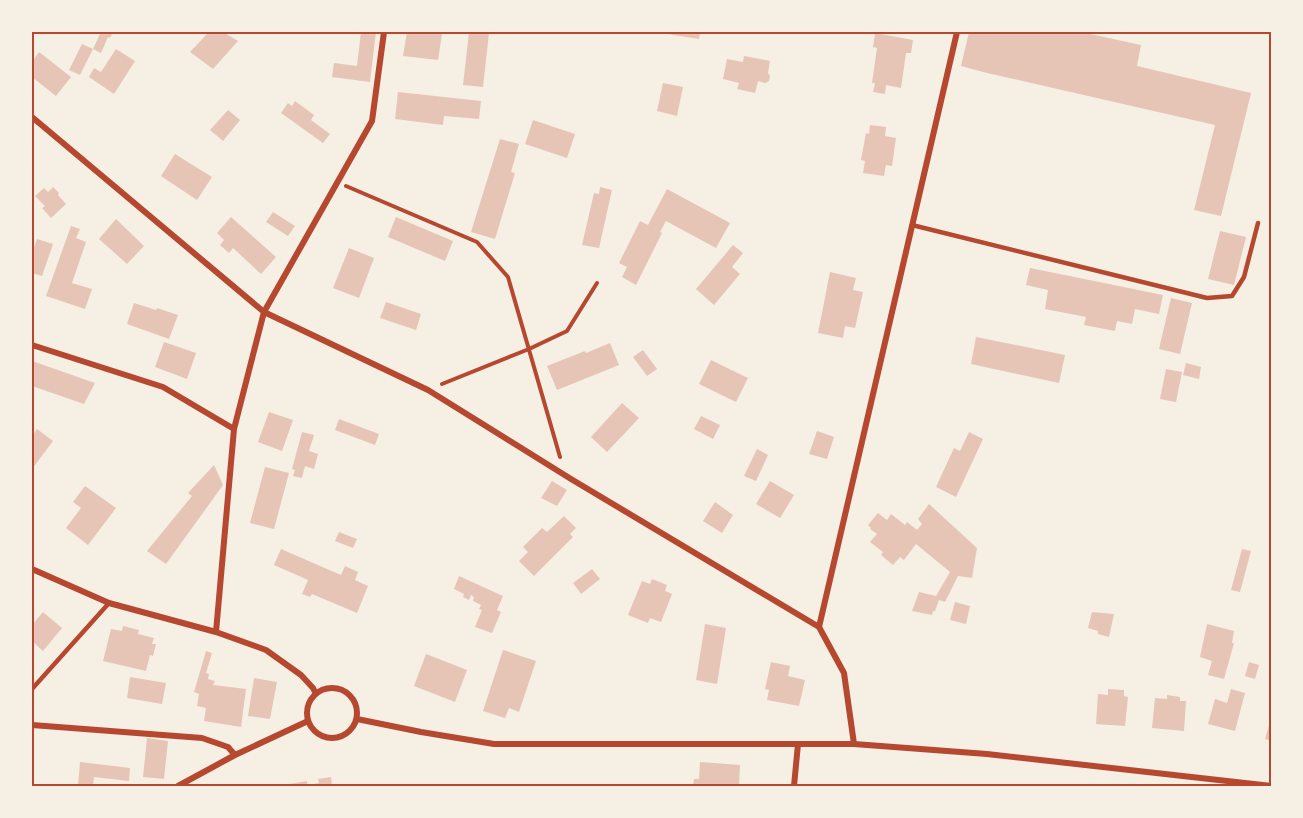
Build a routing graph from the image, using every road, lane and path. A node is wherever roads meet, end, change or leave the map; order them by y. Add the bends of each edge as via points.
1 (384, 32) edge
2 (957, 32) edge
3 (32, 117) edge
4 (338, 183) junction
5 (1258, 223) dead end
6 (912, 225) junction
7 (597, 283) dead end
8 (264, 312) junction
9 (32, 345) edge
10 (529, 349) junction
11 (428, 390) junction
12 (234, 429) junction
13 (571, 479) junction
14 (32, 568) edge
15 (109, 603) junction
16 (819, 627) junction
17 (216, 632) junction
18 (32, 689) edge
19 (316, 694) junction
20 (357, 719) junction
21 (308, 721) junction
22 (32, 725) edge
23 (798, 744) junction
24 (854, 744) junction
25 (235, 755) junction
26 (178, 786) edge
27 (794, 786) edge
28 (1272, 786) edge

1 - 4 street via 372,121
2 - 6 street
3 - 8 street
4 - 8 street
4 - 10 path via 477,242 508,277
5 - 6 lane via 1244,277 1232,296 1207,298
6 - 16 street
7 - 10 path via 567,331
8 - 11 street
8 - 12 street
9 - 12 street via 164,387
10 - 11 path
10 - 13 path via 560,456
11 - 13 street
12 - 17 street
13 - 16 street
14 - 15 street
15 - 17 street
15 - 18 lane
16 - 24 street via 844,673
17 - 19 street via 266,650 301,675
19 - 20 street via 330,688 345,692 356,704
19 - 21 street via 308,706
20 - 21 street via 348,732 333,739 318,734
20 - 23 street via 494,744
21 - 25 street
22 - 25 street via 202,738 228,747
23 - 24 street
23 - 27 street
24 - 28 street via 987,754
25 - 26 street

